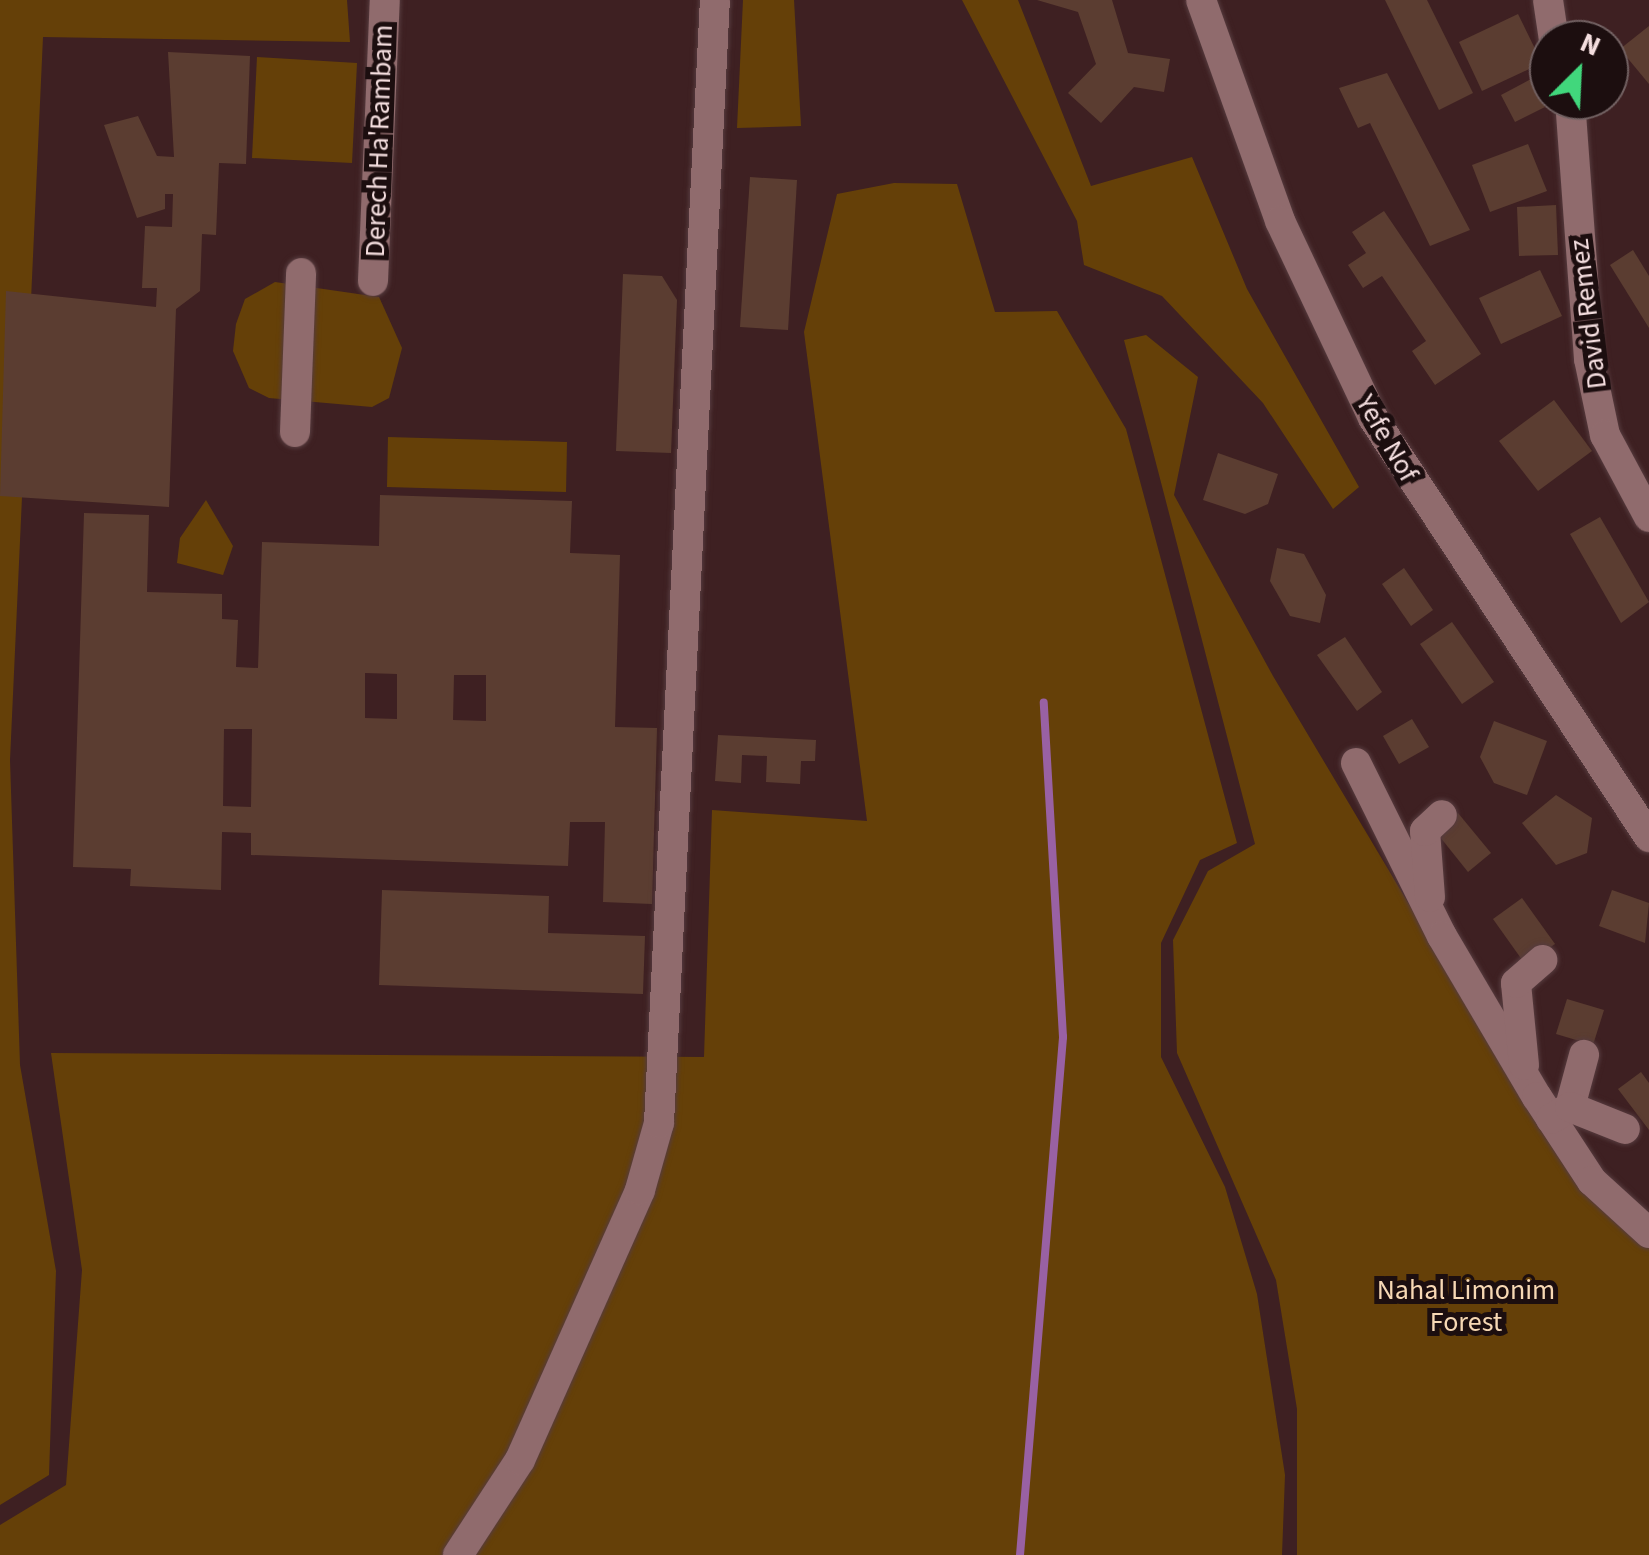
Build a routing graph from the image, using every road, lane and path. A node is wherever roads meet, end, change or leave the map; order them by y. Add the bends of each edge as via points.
1 (385, 0) edge
2 (716, 0) edge
3 (1201, 0) edge
4 (1572, 120) edge
5 (300, 274) dead end
6 (373, 281) dead end
7 (295, 432) dead end
8 (1649, 517) edge
9 (1356, 763) dead end
10 (1442, 815) dead end
11 (1649, 837) edge
12 (1431, 915) junction
13 (1542, 960) dead end
14 (1584, 1055) dead end
15 (1526, 1078) junction
16 (1561, 1113) junction
17 (1624, 1129) dead end
18 (1649, 1234) edge
19 (458, 1555) edge

1 - 6 street, Derech Ha'Rambam
2 - 19 street via 659,1124 591,1306 495,1508
3 - 11 street, Yefe Nof via 1280,221 1373,418
4 - 8 street, David Remez via 1590,359 1605,435
5 - 7 street
9 - 12 street
10 - 12 street via 1425,831
12 - 15 street
13 - 15 street via 1516,983
14 - 16 street
15 - 16 street
16 - 17 street
16 - 18 street via 1592,1181

